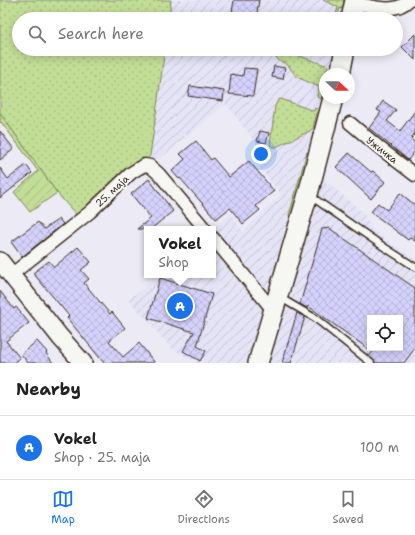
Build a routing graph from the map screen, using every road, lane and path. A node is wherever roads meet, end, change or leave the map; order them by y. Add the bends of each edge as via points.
1 (409, 0) edge
2 (353, 7) edge
3 (344, 56) edge
4 (341, 68) edge
5 (331, 104) edge
6 (350, 123) dead end
7 (415, 175) edge
8 (308, 194) junction
9 (202, 226) edge
10 (216, 241) edge
11 (0, 261) edge
12 (415, 267) edge
13 (11, 276) junction
14 (275, 303) junction
15 (83, 363) edge
16 (258, 363) edge
17 (371, 363) edge

1 - 2 street via 404,6 395,8
3 - 4 main road
5 - 8 main road
6 - 7 street, Ужичка
8 - 12 lane
8 - 14 main road
9 - 13 street, 25. маја via 152,166 145,165 132,173 90,212
10 - 14 street
11 - 13 street
13 - 15 street
14 - 16 main road
14 - 17 lane via 315,318

